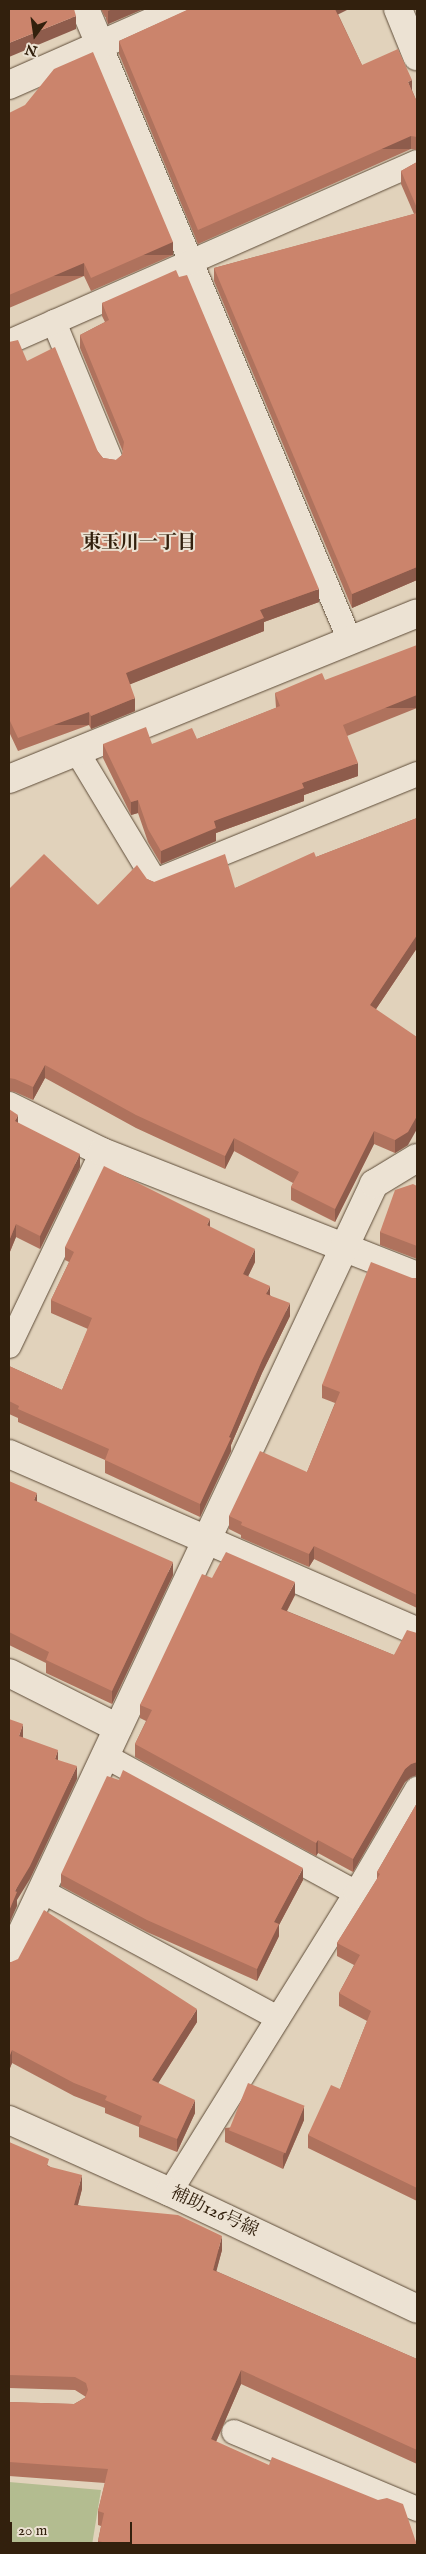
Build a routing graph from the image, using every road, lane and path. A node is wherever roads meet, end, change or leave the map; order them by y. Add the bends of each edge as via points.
1 (85, 9) edge
2 (181, 9) edge
3 (398, 9) edge
4 (100, 45) junction
5 (417, 56) edge
6 (9, 85) edge
7 (417, 162) edge
8 (192, 263) junction
9 (54, 322) junction
10 (9, 342) edge
11 (111, 460) edge
12 (417, 613) edge
13 (350, 641) junction
14 (76, 750) junction
15 (417, 774) edge
16 (9, 779) edge
17 (9, 1106) edge
18 (102, 1152) junction
19 (417, 1158) edge
20 (344, 1249) junction
21 (417, 1276) edge
22 (9, 1346) edge
23 (9, 1454) edge
24 (207, 1538) junction
25 (417, 1630) edge
26 (9, 1673) edge
27 (118, 1728) junction
28 (105, 1756) junction
29 (417, 1789) edge
30 (42, 1891) junction
31 (356, 1893) junction
32 (15, 1931) edge
33 (9, 1960) edge
34 (278, 2018) junction
35 (9, 2120) edge
36 (170, 2192) junction
37 (417, 2309) edge
38 (234, 2432) dead end
39 (417, 2509) edge

1 - 4 street
2 - 4 street
3 - 5 street
4 - 6 street
4 - 8 lane
7 - 8 lane
8 - 9 lane
8 - 13 lane
9 - 10 lane
9 - 11 lane
12 - 13 street
13 - 14 street
14 - 15 lane via 155,881
14 - 16 street
17 - 18 street
18 - 20 street
18 - 22 lane
19 - 20 street via 374,1184
20 - 21 street
20 - 24 street
23 - 24 street
24 - 25 street
24 - 27 street
26 - 27 street
27 - 28 street
28 - 30 street
28 - 31 lane
29 - 31 lane
30 - 32 street
30 - 34 lane
31 - 34 lane
32 - 33 street
34 - 36 lane
35 - 36 street, 補助126号線
36 - 37 street, 補助126号線
38 - 39 lane

